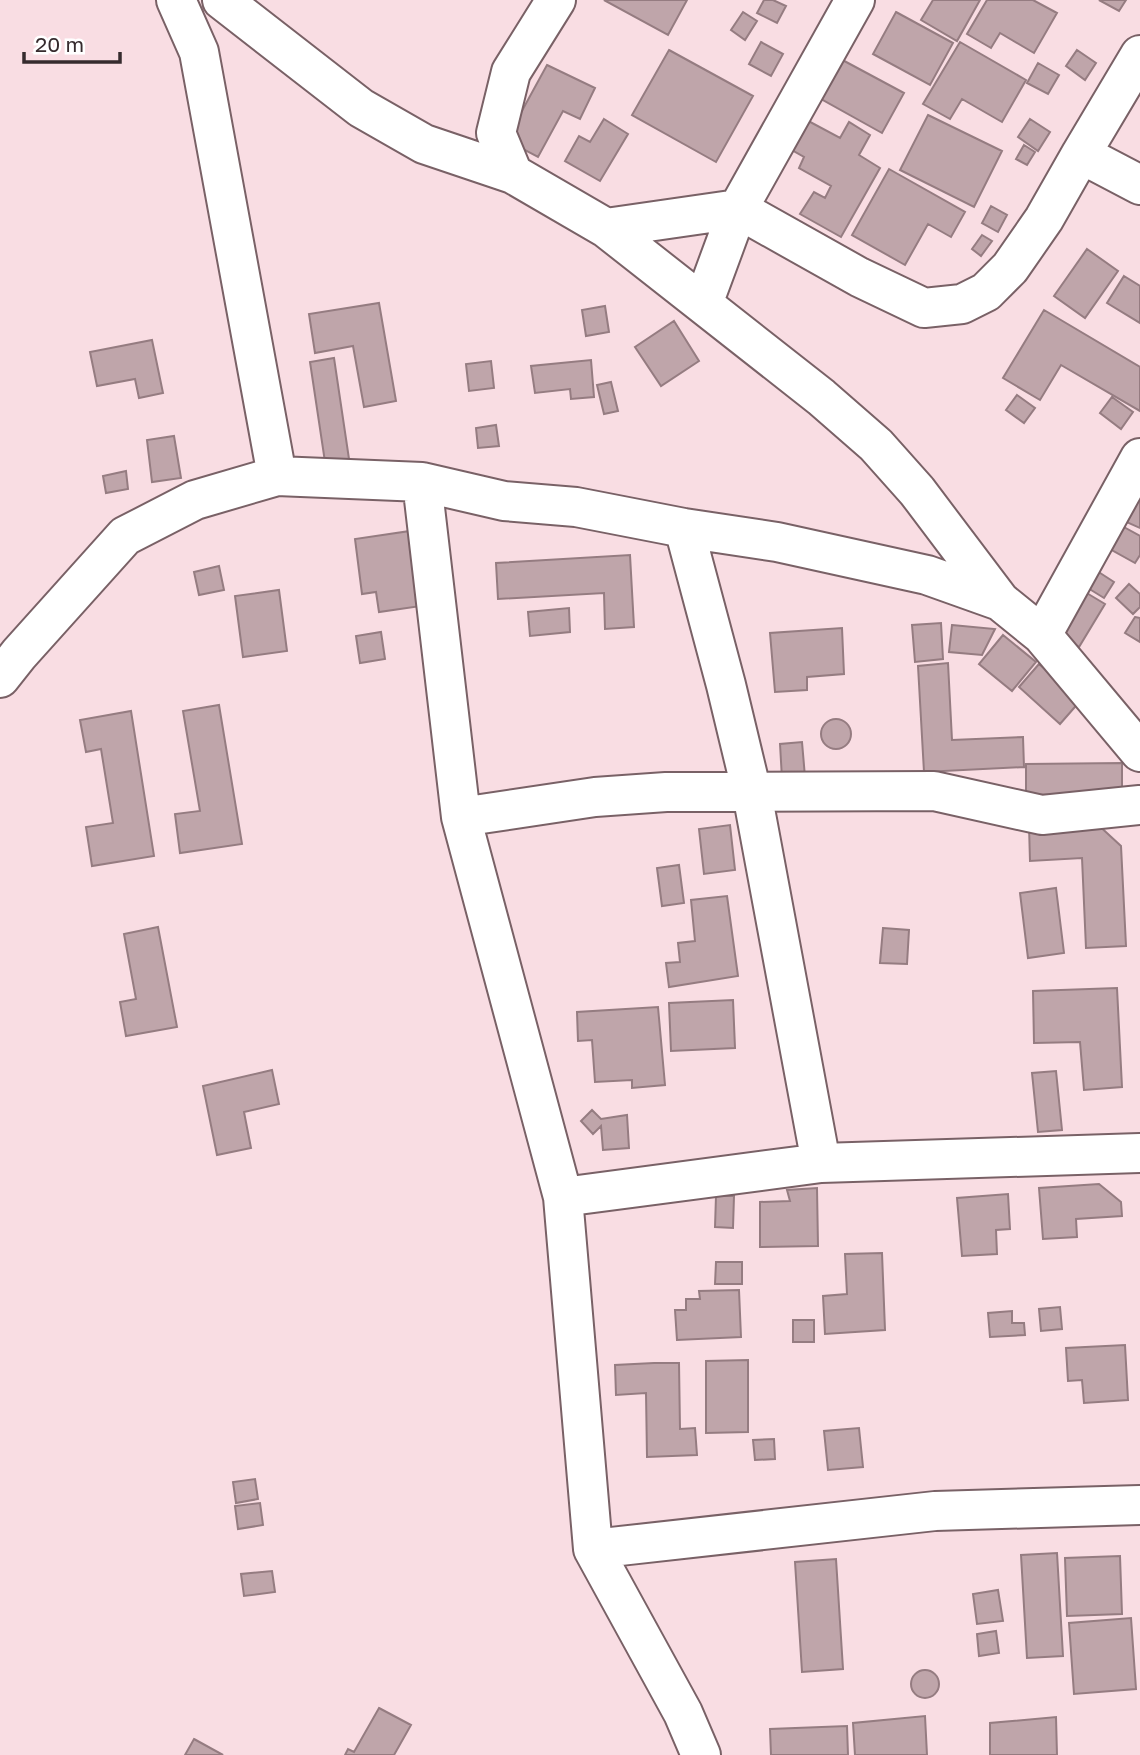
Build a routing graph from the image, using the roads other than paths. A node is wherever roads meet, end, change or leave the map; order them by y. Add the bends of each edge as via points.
1 (176, 0) edge
2 (222, 0) edge
3 (556, 0) edge
4 (855, 0) edge
5 (1140, 55) edge
6 (1082, 154) junction
7 (513, 174) junction
8 (1140, 185) edge
9 (738, 209) junction
10 (606, 228) junction
11 (703, 304) junction
12 (1140, 458) edge
13 (277, 475) junction
14 (422, 482) junction
15 (684, 528) junction
16 (1000, 601) junction
17 (1042, 635) junction
18 (0, 678) edge
19 (1140, 752) edge
20 (752, 793) junction
21 (1140, 805) edge
22 (461, 817) junction
23 (1140, 1153) edge
24 (821, 1163) junction
25 (563, 1197) junction
26 (1140, 1505) edge
27 (593, 1549) junction
28 (701, 1755) edge

1 - 13 street via 199,52
2 - 7 street via 361,108 424,144
3 - 7 street via 511,72 496,132
4 - 9 street
5 - 6 street
6 - 8 street
6 - 9 street via 1010,268 985,292 962,303 924,308
7 - 10 street
9 - 10 street
9 - 11 street
10 - 11 street
11 - 16 street via 876,445
12 - 17 street
13 - 14 street
13 - 18 street via 195,500 125,536
14 - 15 street via 504,501 576,507
14 - 22 street
15 - 16 street via 777,542 927,575
15 - 20 street
16 - 17 street
17 - 19 street
20 - 21 street via 934,791 1042,815
20 - 22 street via 595,797
20 - 24 street
22 - 25 street
23 - 24 street
24 - 25 street
25 - 27 street
26 - 27 street via 934,1511
27 - 28 street via 683,1713

